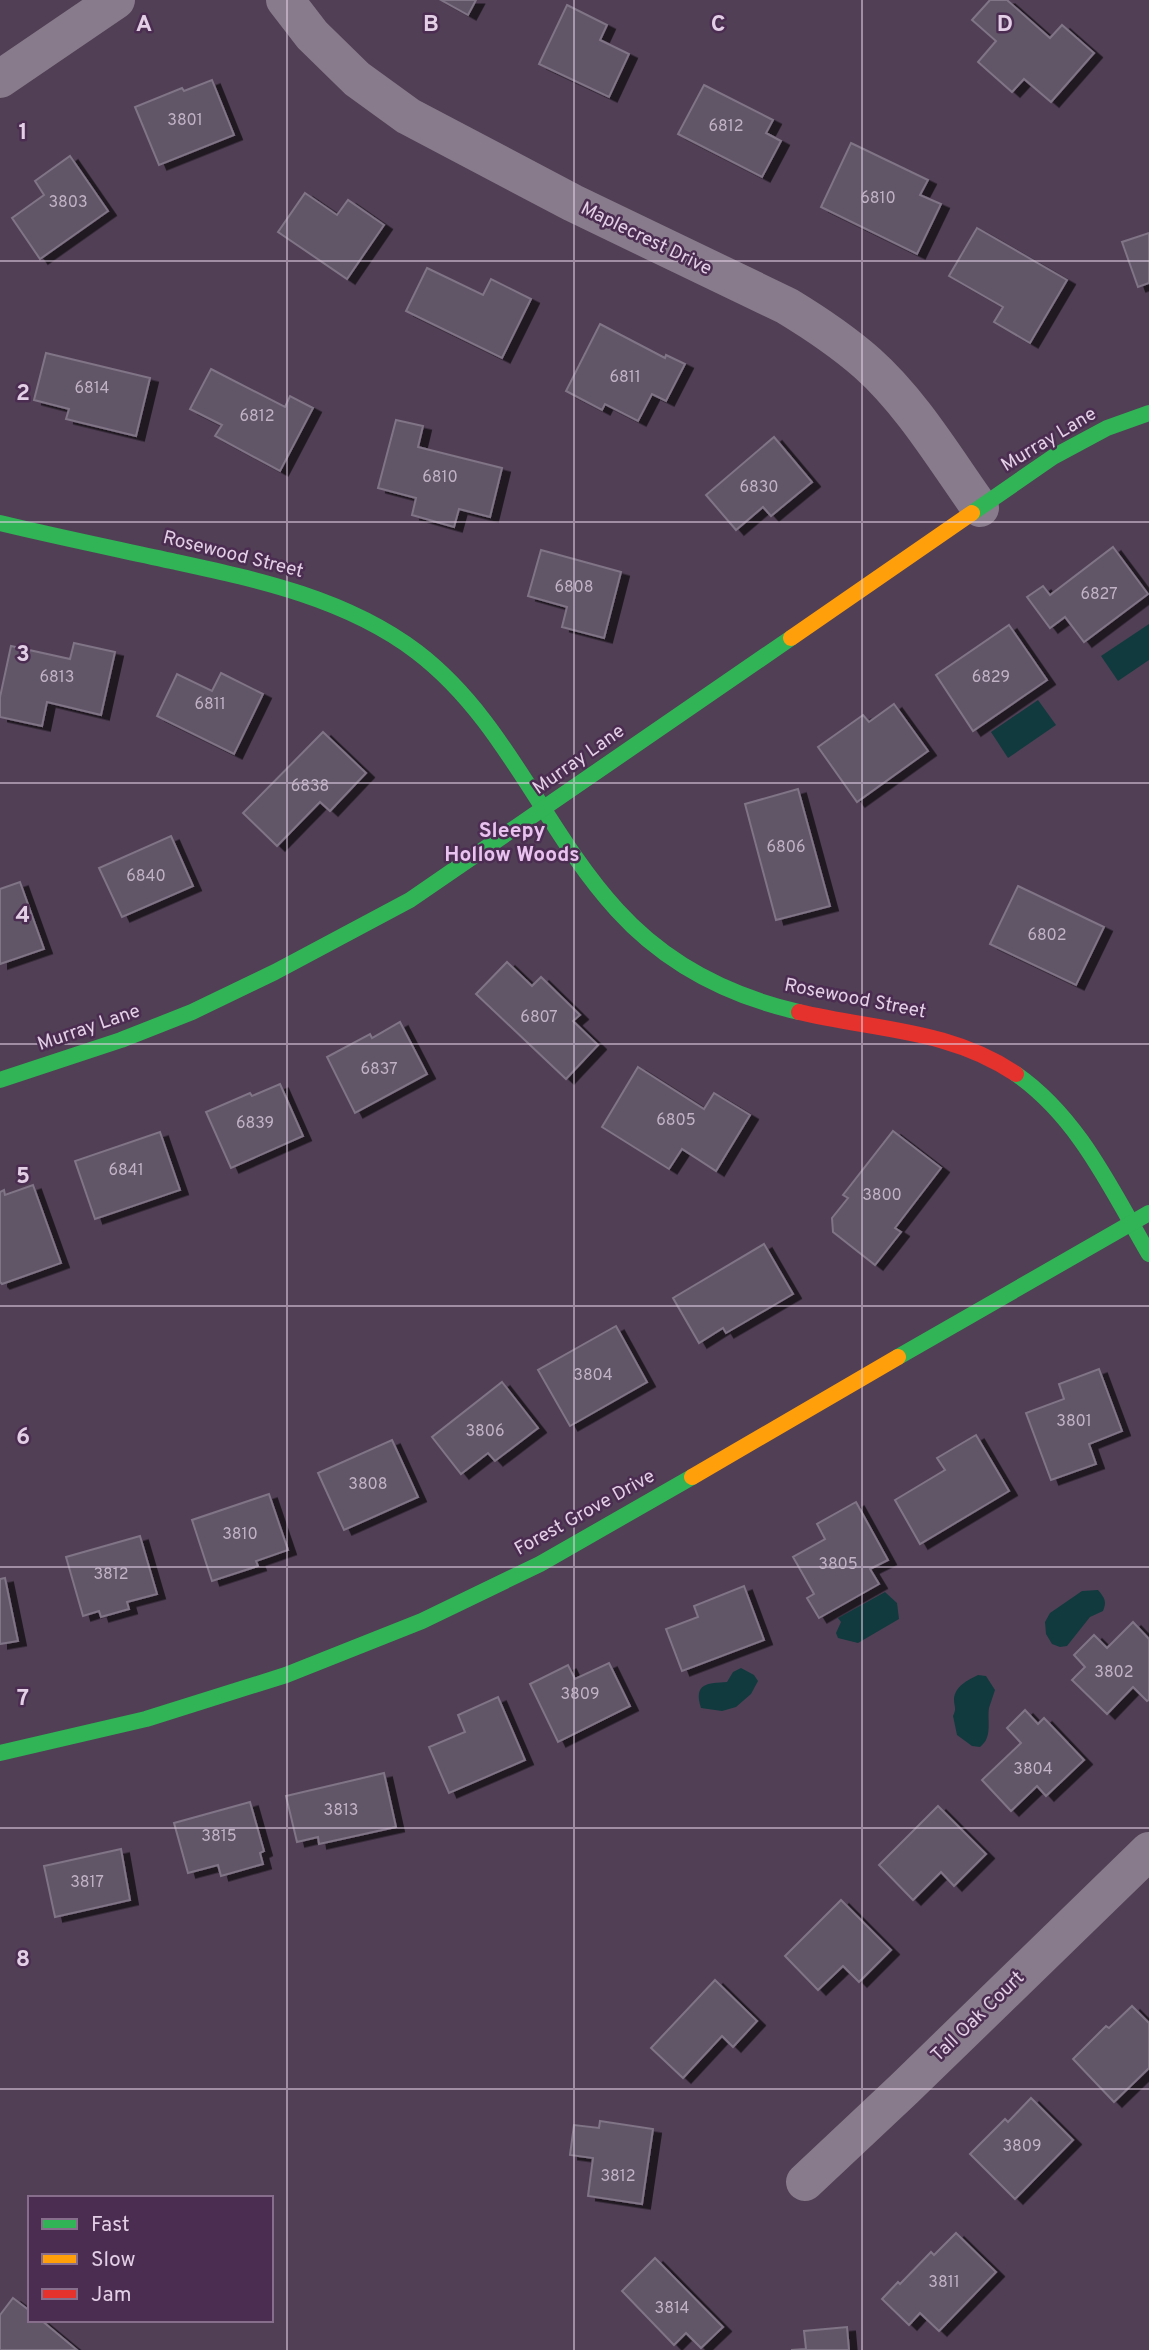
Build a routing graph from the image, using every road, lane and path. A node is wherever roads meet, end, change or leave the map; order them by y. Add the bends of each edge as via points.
1 (116, 0) edge
2 (285, 0) edge
3 (0, 79) edge
4 (1149, 413) edge
5 (980, 508) junction
6 (0, 523) edge
7 (546, 808) junction
8 (0, 1080) edge
9 (1149, 1213) edge
10 (1130, 1223) junction
11 (1149, 1254) edge
12 (0, 1753) edge
13 (1149, 1851) edge
14 (805, 2182) dead end

1 - 3 street
2 - 5 street, Maplecrest Drive via 312,35 357,79 408,117 573,203 788,306 821,327 868,364 912,412
4 - 5 street, Murray Lane via 1107,428 1053,457
5 - 7 street, Murray Lane
6 - 7 street, Rosewood Street via 273,583 342,608 390,633 435,667 477,709
7 - 8 street, Murray Lane via 410,900 297,962 137,1034
7 - 10 street, Rosewood Street via 589,874 624,916 665,953 709,981 758,1002 924,1032 968,1046 1008,1066 1045,1095 1073,1128
9 - 10 street, Forest Grove Drive
10 - 11 street, Rosewood Street
10 - 12 street, Forest Grove Drive via 540,1564 422,1621 286,1675 146,1720
13 - 14 street, Tall Oak Court

